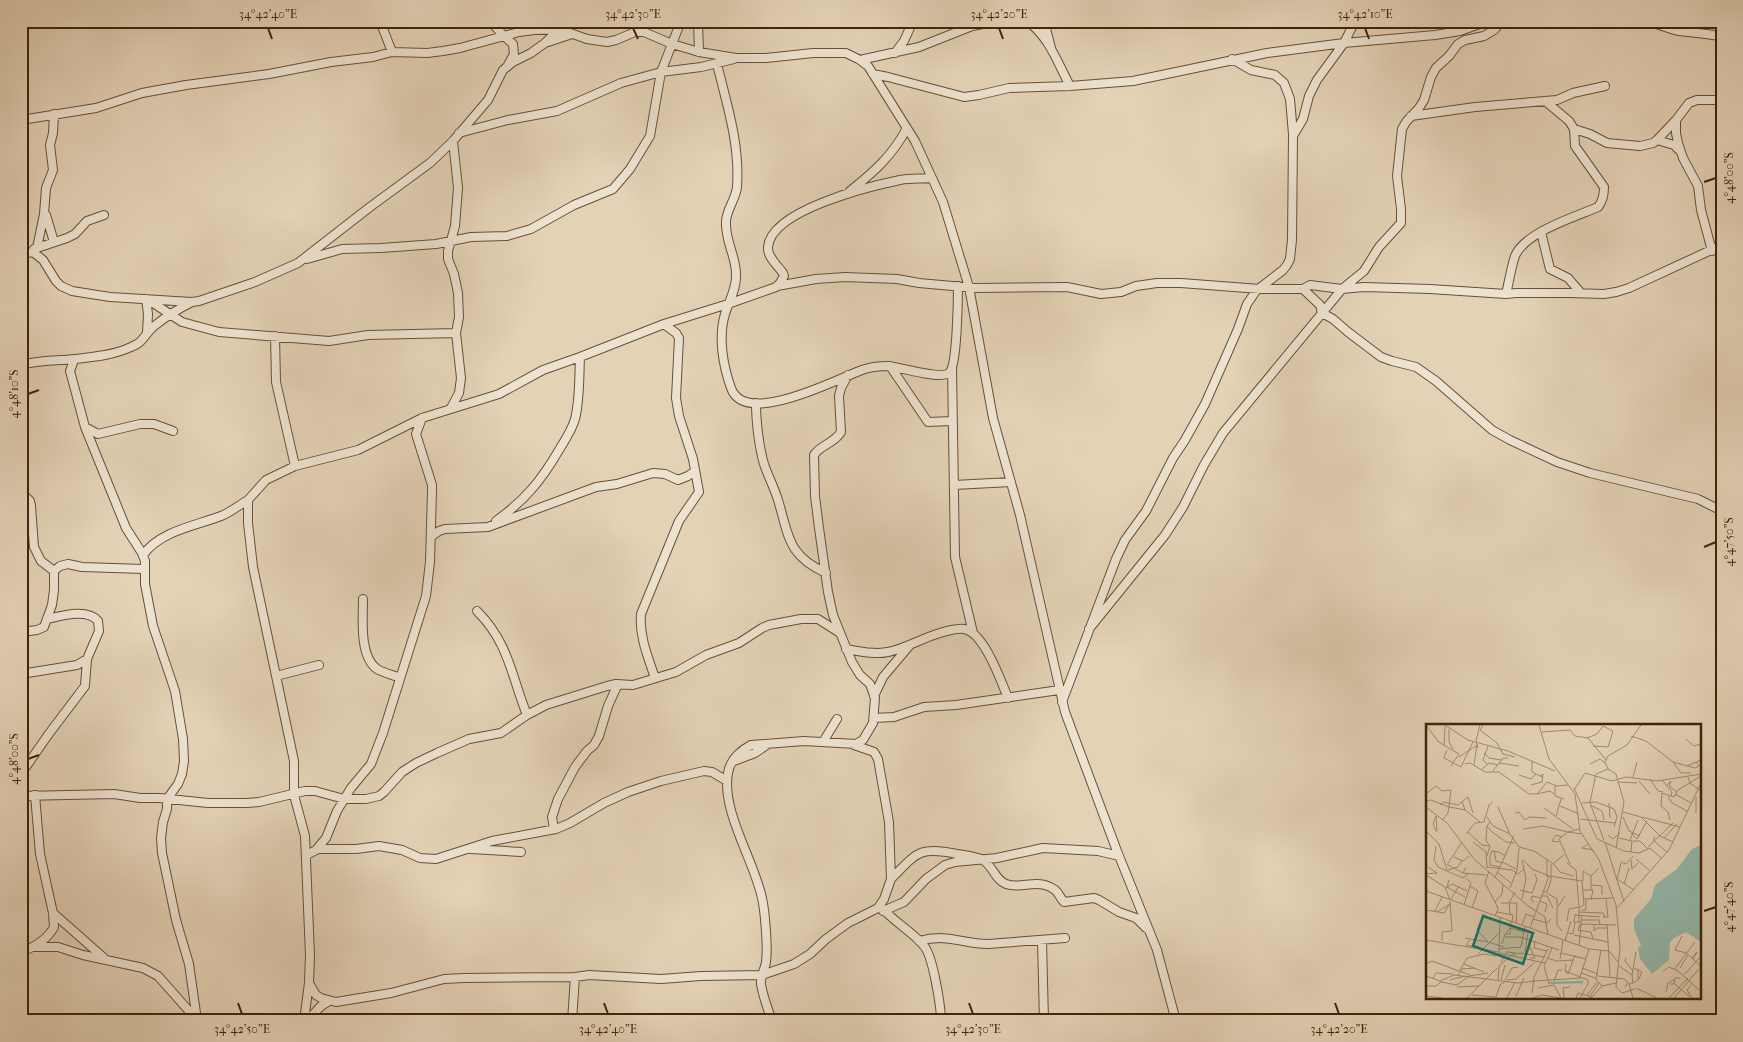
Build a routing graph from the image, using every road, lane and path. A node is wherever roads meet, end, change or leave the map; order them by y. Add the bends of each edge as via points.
1 (380, 21) edge
2 (490, 21) edge
3 (681, 21) edge
4 (698, 21) edge
5 (912, 21) edge
6 (1000, 21) edge
7 (1027, 21) edge
8 (1044, 21) edge
9 (1355, 21) edge
10 (1488, 21) edge
11 (1502, 21) edge
12 (1520, 21) edge
13 (1535, 21) edge
14 (1645, 21) edge
15 (560, 25) edge
16 (572, 34) junction
17 (504, 36) junction
18 (1722, 37) edge
19 (545, 43) junction
20 (1344, 43) junction
21 (672, 44) junction
22 (1052, 50) junction
23 (392, 52) junction
24 (699, 52) junction
25 (894, 54) junction
26 (736, 58) junction
27 (1232, 59) junction
28 (860, 60) junction
29 (717, 64) junction
30 (506, 66) junction
31 (661, 72) junction
32 (873, 74) junction
33 (1070, 86) junction
34 (1605, 86) dead end
35 (1722, 100) edge
36 (1545, 101) junction
37 (54, 114) junction
38 (1411, 116) junction
39 (21, 120) edge
40 (1676, 120) junction
41 (907, 128) junction
42 (1574, 130) junction
43 (460, 133) junction
44 (1293, 136) junction
45 (1657, 140) junction
46 (453, 141) junction
47 (1680, 150) junction
48 (931, 178) junction
49 (848, 192) junction
50 (44, 209) junction
51 (104, 215) dead end
52 (1541, 232) junction
53 (450, 240) junction
54 (54, 242) junction
55 (436, 244) junction
56 (1722, 245) edge
57 (38, 248) junction
58 (1712, 251) junction
59 (22, 254) edge
60 (448, 254) junction
61 (298, 262) junction
62 (958, 286) junction
63 (776, 287) junction
64 (969, 287) junction
65 (1260, 289) junction
66 (1303, 289) junction
67 (1342, 289) junction
68 (1580, 293) junction
69 (1506, 294) junction
70 (146, 299) junction
71 (192, 302) junction
72 (728, 304) junction
73 (1322, 313) junction
74 (168, 314) junction
75 (665, 325) junction
76 (147, 333) junction
77 (456, 333) junction
78 (275, 336) junction
79 (580, 357) junction
80 (59, 360) junction
81 (74, 360) junction
82 (21, 365) edge
83 (890, 366) junction
84 (952, 368) junction
85 (70, 371) junction
86 (848, 375) junction
87 (756, 403) junction
88 (451, 408) junction
89 (422, 418) junction
90 (952, 421) junction
91 (85, 427) junction
92 (173, 431) dead end
93 (295, 466) junction
94 (694, 471) junction
95 (1011, 482) junction
96 (954, 485) junction
97 (21, 492) edge
98 (248, 500) junction
99 (1721, 511) edge
100 (488, 527) junction
101 (432, 536) junction
102 (142, 555) junction
103 (144, 569) junction
104 (54, 571) junction
105 (826, 573) junction
106 (363, 599) dead end
107 (477, 611) dead end
108 (47, 619) junction
109 (1089, 629) junction
110 (21, 632) edge
111 (840, 633) junction
112 (973, 634) junction
113 (911, 644) junction
114 (846, 648) junction
115 (87, 660) junction
116 (319, 665) dead end
117 (21, 674) edge
118 (276, 676) junction
119 (400, 678) junction
120 (655, 678) junction
121 (618, 684) junction
122 (1059, 690) junction
123 (874, 696) junction
124 (1008, 698) junction
125 (1062, 702) junction
126 (527, 715) junction
127 (874, 718) junction
128 (837, 719) dead end
129 (823, 742) junction
130 (853, 745) junction
131 (21, 774) edge
132 (727, 781) junction
133 (35, 795) junction
134 (294, 795) junction
135 (21, 796) edge
136 (167, 799) junction
137 (344, 799) junction
138 (552, 816) junction
139 (554, 829) junction
140 (544, 831) junction
141 (318, 849) junction
142 (464, 850) junction
143 (521, 852) dead end
144 (306, 854) junction
145 (1118, 856) junction
146 (982, 860) junction
147 (891, 879) junction
148 (882, 908) junction
149 (53, 913) junction
150 (1149, 931) junction
151 (1065, 938) dead end
152 (919, 941) junction
153 (1042, 941) junction
154 (34, 946) junction
155 (21, 952) edge
156 (106, 959) junction
157 (762, 975) junction
158 (575, 977) junction
159 (309, 983) junction
160 (329, 1001) junction
161 (200, 1020) edge
162 (168, 1021) edge
163 (305, 1021) edge
164 (572, 1021) edge
165 (772, 1021) edge
166 (941, 1021) edge
167 (1044, 1021) edge
168 (1176, 1021) edge

1 - 23 street
2 - 17 street
3 - 21 street
4 - 24 street
5 - 25 street via 904,41
6 - 25 street via 972,26
7 - 22 street via 1036,27
8 - 22 street
9 - 20 street
10 - 20 street via 1452,32
11 - 38 street via 1489,33 1458,44 1433,72 1424,100
12 - 13 street
14 - 18 street via 1677,31
15 - 16 street
15 - 17 street
15 - 19 street
16 - 19 street
16 - 21 street via 607,42 634,32 644,32
17 - 23 street via 443,51
17 - 30 street via 514,48
19 - 30 street
20 - 27 street
20 - 44 street via 1317,80
21 - 24 street
21 - 31 street
22 - 33 street
23 - 37 street via 269,74 186,84 142,93 96,108
24 - 26 street
25 - 28 street
26 - 28 street via 846,53
26 - 29 street
27 - 33 street via 1132,81
27 - 44 street via 1251,70 1275,75 1284,83 1290,100
28 - 32 street
29 - 31 street
29 - 72 street via 738,164 737,190 726,220 726,234 736,275
30 - 43 street via 488,100
31 - 43 street via 621,83 557,111
31 - 53 street via 650,136 613,189 574,205 531,229 505,237
32 - 33 street via 960,97 1010,88
32 - 41 street
34 - 36 street
35 - 40 street via 1689,103
36 - 38 street
36 - 42 street
37 - 39 street
37 - 50 street via 50,145 53,170 46,188
38 - 67 street via 1402,129 1398,160 1401,223 1378,247 1364,271
40 - 45 street
40 - 47 street
41 - 48 street
41 - 49 street via 882,163
42 - 45 street via 1608,143 1631,146
42 - 52 street via 1576,146 1604,187 1602,202 1598,207
43 - 46 street
44 - 65 street via 1290,259
45 - 47 street
46 - 53 street via 458,188 455,226
46 - 61 street via 430,163
47 - 58 street via 1698,186
48 - 49 street via 903,180
48 - 64 street via 943,202
49 - 63 street via 803,211 770,240 768,253 784,276
50 - 54 street
50 - 57 street
51 - 54 street via 86,221 73,236
52 - 68 street via 1550,269 1568,278
52 - 69 street via 1515,256
53 - 55 street
53 - 60 street
54 - 57 street
55 - 60 street
55 - 61 street via 342,249
56 - 58 street
57 - 59 street
58 - 68 street via 1629,288 1604,294
59 - 70 street via 33,252 66,289
60 - 77 street via 458,293
61 - 71 street via 255,282
62 - 63 street via 845,277
62 - 64 street
62 - 84 street
63 - 72 street
64 - 65 street via 1067,287 1111,294 1157,283
64 - 95 street via 993,418
65 - 66 street
65 - 109 street via 1247,304 1205,404 1146,511 1125,540
66 - 67 street via 1310,285
66 - 73 street via 1320,305
67 - 69 street via 1430,289
67 - 73 street
68 - 69 street
70 - 71 street
70 - 74 street
70 - 76 street
71 - 74 street
72 - 75 street
72 - 87 street via 722,333 728,377 734,396
73 - 99 street via 1381,356 1416,366 1492,430 1510,440 1557,462 1645,488 1698,499
73 - 109 street via 1223,433 1165,535
74 - 76 street
74 - 78 street via 182,322 211,330
75 - 79 street
75 - 94 street via 679,338 676,398
76 - 81 street via 140,343 131,348
77 - 78 street via 368,336 329,341
77 - 88 street via 461,378 459,393
78 - 93 street via 276,382
79 - 88 street via 543,370 499,394
79 - 100 street via 577,406 565,441 525,497
80 - 81 street
80 - 82 street
80 - 85 street
81 - 85 street
83 - 84 street via 936,375 946,375
83 - 86 street
83 - 90 street via 928,422
84 - 90 street
85 - 91 street
86 - 87 street via 787,400
86 - 105 street via 839,396 841,432 814,455 815,496
87 - 105 street via 761,453 789,539 810,565
88 - 89 street
89 - 93 street via 358,450
89 - 101 street via 416,434 432,485
90 - 96 street
91 - 92 street via 98,434 140,424 154,424
91 - 102 street via 126,528
93 - 98 street via 266,480
94 - 100 street via 678,480 653,473 596,487
94 - 120 street via 698,494 679,521 641,614 641,634
95 - 96 street
95 - 122 street
96 - 112 street via 955,557
97 - 104 street via 30,501 34,547 41,561
98 - 102 street via 223,515 174,532
98 - 118 street via 253,567
100 - 101 street via 445,529
101 - 119 street via 426,596
102 - 103 street
103 - 104 street via 68,564
103 - 136 street via 153,626 175,691 184,746 182,774
104 - 108 street via 52,605
105 - 111 street via 830,604
106 - 119 street via 362,632 369,658 378,669
107 - 126 street via 503,646
108 - 110 street via 41,629
108 - 115 street via 83,614 95,617 99,631
109 - 125 street
111 - 114 street
111 - 120 street via 818,619 801,618 769,625 676,672
112 - 113 street via 957,629
112 - 124 street via 987,652
113 - 114 street via 880,653
113 - 123 street via 883,676
114 - 123 street via 860,676 870,684
115 - 117 street via 77,665
115 - 131 street via 85,686
116 - 118 street
118 - 134 street via 294,761
119 - 137 street via 371,764
120 - 121 street via 633,685
121 - 126 street via 590,690
121 - 138 street via 599,736 575,767
122 - 124 street
122 - 125 street
123 - 127 street
124 - 127 street via 924,707 894,717
125 - 145 street
126 - 137 street via 501,733 469,739 416,763 402,772 379,796
127 - 130 street via 863,740
128 - 129 street
129 - 130 street
129 - 132 street via 770,743 733,761
130 - 147 street via 867,748 878,759 890,822
132 - 139 street via 704,771 661,781 628,792
132 - 157 street via 734,820 762,897 766,961
133 - 135 street
133 - 136 street via 114,794
133 - 149 street via 40,854
134 - 136 street via 247,803
134 - 137 street via 315,791
134 - 144 street via 305,836
136 - 161 street via 161,829 162,853
137 - 141 street
138 - 139 street
138 - 140 street
139 - 140 street
140 - 142 street
141 - 142 street via 379,846 402,850 420,858 436,858
141 - 144 street
142 - 143 street
144 - 159 street
145 - 146 street via 1098,851 1043,848
145 - 150 street
146 - 147 street via 923,851
146 - 148 street via 954,862 945,866 918,885 904,902
146 - 150 street via 1004,883 1037,883 1055,891 1064,902 1094,898 1136,918
147 - 148 street
148 - 152 street
148 - 157 street via 848,923 794,964
149 - 154 street via 54,927
149 - 156 street
150 - 168 street
151 - 153 street
152 - 153 street via 946,937 976,944
152 - 166 street via 930,958
153 - 167 street
154 - 155 street
154 - 156 street via 58,947
156 - 161 street via 151,972
157 - 158 street via 662,979
157 - 165 street via 760,983
158 - 160 street via 444,979 372,997
158 - 164 street
159 - 160 street via 316,995
159 - 163 street
160 - 163 street
161 - 162 street

